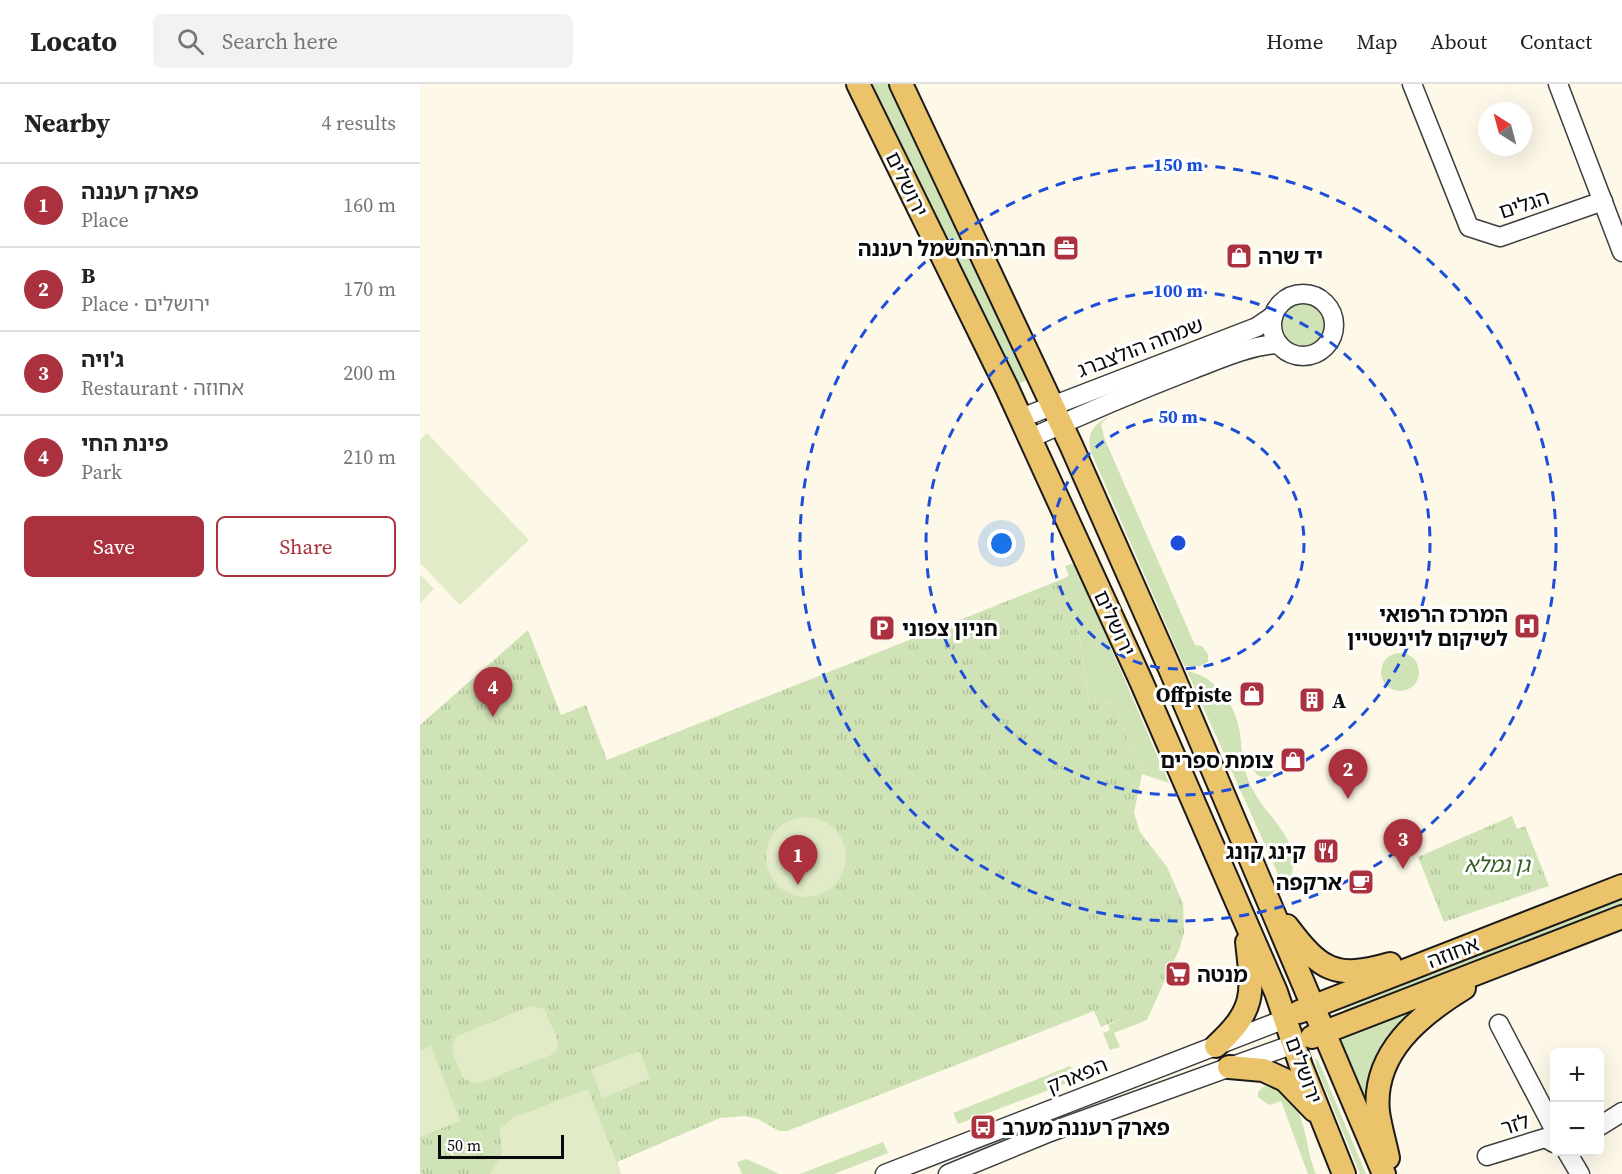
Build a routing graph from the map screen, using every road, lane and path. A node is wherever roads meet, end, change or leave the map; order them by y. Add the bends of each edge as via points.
1 (858, 84) edge
2 (901, 84) edge
3 (1412, 84) edge
4 (1558, 84) edge
5 (1603, 201) junction
6 (1622, 252) edge
7 (1273, 316) junction
8 (1278, 344) junction
9 (1057, 415) junction
10 (1026, 428) junction
11 (1622, 886) edge
12 (1269, 903) junction
13 (1243, 916) junction
14 (1622, 916) edge
15 (1521, 926) junction
16 (1543, 947) junction
17 (1313, 1007) junction
18 (1285, 1019) junction
19 (1499, 1024) dead end
20 (1324, 1033) junction
21 (1294, 1044) junction
22 (1216, 1046) junction
23 (1229, 1067) junction
24 (1622, 1112) edge
25 (1322, 1119) junction
26 (1550, 1121) edge
27 (1604, 1123) edge
28 (1550, 1141) edge
29 (1487, 1156) dead end
30 (1569, 1156) edge
31 (885, 1174) edge
32 (948, 1174) edge
33 (1344, 1174) edge
34 (1384, 1174) edge
35 (1392, 1174) edge
36 (1580, 1174) edge

1 - 10 main road, ירושלים
2 - 9 main road, ירושלים
3 - 5 street, הגלים via 1469,227 1500,237
4 - 5 street
5 - 6 street
7 - 8 street
7 - 8 street via 1285,299 1306,294 1325,303 1334,323 1328,343 1312,354 1294,355
7 - 9 street, שמחה הולצברג via 1257,327
8 - 9 street, שמחה הולצברג via 1244,349
9 - 10 street, שמחה הולצברג
9 - 12 main road, ירושלים
10 - 13 main road, ירושלים
11 - 15 main road, אחוזה
12 - 15 main road via 1307,951 1319,962 1344,972 1370,970
12 - 17 main road, ירושלים
13 - 18 main road, ירושלים
13 - 22 main road via 1250,997 1238,1024
14 - 16 main road, אחוזה
15 - 17 main road, אחוזה
16 - 20 main road, אחוזה
16 - 35 main road via 1441,1002 1396,1044 1384,1070 1378,1111
17 - 18 main road, אחוזה
17 - 20 main road, ירושלים
18 - 21 main road, ירושלים
18 - 22 street, הפארק
19 - 26 street
20 - 21 main road, אחוזה
20 - 34 main road, ירושלים
21 - 23 street, הפארק
21 - 25 main road, ירושלים
22 - 31 street, הפארק
23 - 25 main road via 1263,1070 1285,1080
23 - 32 street, הפארק
24 - 27 street
25 - 33 main road, ירושלים
28 - 29 street, לזר via 1545,1138
30 - 36 street

